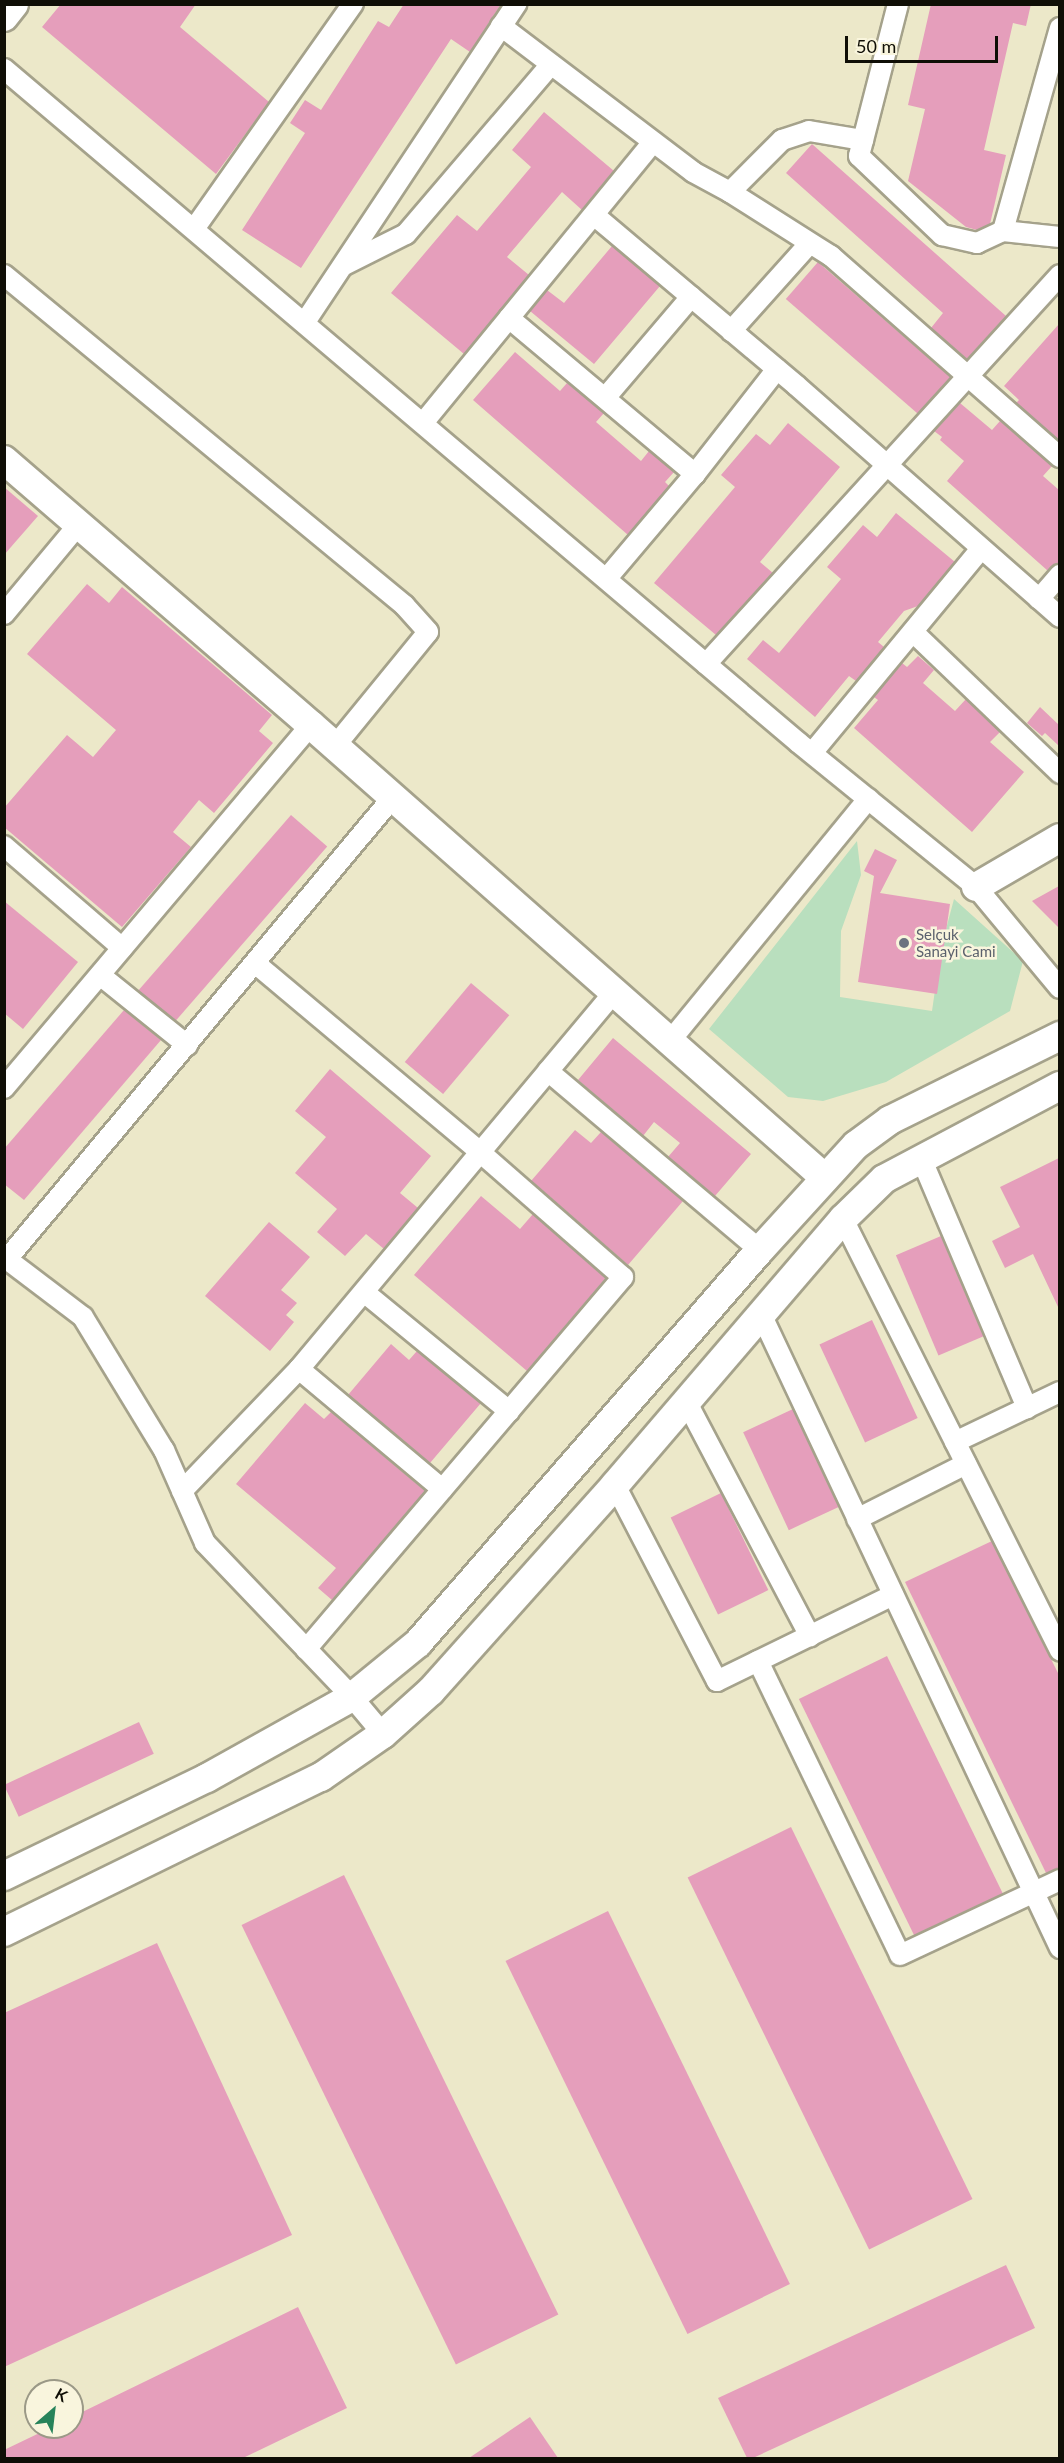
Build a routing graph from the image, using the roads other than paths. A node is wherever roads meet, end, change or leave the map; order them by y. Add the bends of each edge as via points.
1 (14, 4) edge
2 (353, 4) edge
3 (516, 4) edge
4 (898, 4) edge
5 (4, 17) edge
6 (501, 26) junction
7 (1059, 28) edge
8 (551, 64) junction
9 (4, 69) edge
10 (863, 140) junction
11 (653, 142) junction
12 (730, 192) junction
13 (594, 215) junction
14 (194, 229) junction
15 (1003, 231) junction
16 (1059, 237) edge
17 (810, 243) junction
18 (342, 266) junction
19 (4, 275) edge
20 (1059, 275) edge
21 (691, 297) junction
22 (509, 318) junction
23 (305, 322) junction
24 (731, 331) junction
25 (777, 369) junction
26 (968, 376) junction
27 (605, 398) junction
28 (423, 423) junction
29 (1059, 457) edge
30 (4, 460) edge
31 (887, 465) junction
32 (695, 474) junction
33 (79, 524) junction
34 (981, 549) junction
35 (1059, 575) edge
36 (607, 578) junction
37 (1039, 599) junction
38 (4, 614) edge
39 (1059, 617) edge
40 (913, 632) junction
41 (706, 664) junction
42 (311, 725) junction
43 (335, 746) junction
44 (812, 753) junction
45 (1059, 773) edge
46 (393, 797) junction
47 (868, 800) junction
48 (1059, 838) edge
49 (4, 846) edge
50 (976, 887) junction
51 (122, 948) junction
52 (255, 963) junction
53 (100, 975) junction
54 (1059, 988) edge
55 (614, 992) junction
56 (1059, 1036) edge
57 (670, 1041) junction
58 (187, 1045) junction
59 (548, 1071) junction
60 (1059, 1086) edge
61 (4, 1088) edge
62 (480, 1152) junction
63 (921, 1158) junction
64 (825, 1178) junction
65 (843, 1219) junction
66 (760, 1250) junction
67 (6, 1258) edge
68 (364, 1292) junction
69 (761, 1314) junction
70 (299, 1369) junction
71 (1059, 1392) edge
72 (686, 1401) junction
73 (1027, 1408) junction
74 (509, 1411) junction
75 (955, 1442) junction
76 (966, 1464) junction
77 (615, 1485) junction
78 (442, 1489) junction
79 (182, 1491) junction
80 (858, 1519) junction
81 (893, 1595) junction
82 (810, 1636) junction
83 (306, 1649) junction
84 (1059, 1650) edge
85 (758, 1661) junction
86 (352, 1697) junction
87 (383, 1734) junction
88 (4, 1876) edge
89 (1059, 1880) edge
90 (1033, 1892) junction
91 (4, 1932) edge
92 (1059, 1948) edge

1 - 5 street
2 - 14 street
3 - 6 street
4 - 10 street
6 - 8 street
6 - 18 street
7 - 15 street
8 - 11 street
8 - 18 street via 406,234
9 - 14 street
10 - 12 street via 809,131 782,140
10 - 15 street via 859,156 942,235 977,243
11 - 12 street via 693,172
11 - 13 street
12 - 17 street
13 - 21 street
13 - 22 street
14 - 23 street
15 - 16 street
17 - 24 street
17 - 26 street via 831,256
18 - 23 street
19 - 43 street via 404,605 429,632
20 - 26 street
21 - 24 street
21 - 27 street
22 - 27 street
22 - 28 street
23 - 28 street
24 - 25 street
25 - 31 street
25 - 32 street
26 - 29 street
26 - 31 street
27 - 32 street
28 - 36 street
30 - 33 street
31 - 34 street
31 - 41 street
32 - 36 street
33 - 38 street
33 - 42 street
34 - 37 street
34 - 40 street
35 - 37 street
36 - 41 street
37 - 39 street
40 - 44 street
40 - 45 street
41 - 44 street
42 - 43 street
42 - 51 street
43 - 46 street
44 - 47 street
46 - 52 street
46 - 55 street
47 - 50 street
47 - 57 street
48 - 50 street
49 - 51 street
50 - 54 street
51 - 53 street
52 - 58 street
52 - 62 street
53 - 58 street
53 - 61 street
55 - 57 street
55 - 59 street
56 - 64 street via 890,1120 856,1145
57 - 64 street
58 - 67 street
59 - 62 street
59 - 66 street
60 - 63 street
62 - 68 street
62 - 74 street via 623,1277
63 - 65 street via 884,1179
63 - 73 street
64 - 66 street
65 - 69 street
65 - 75 street
66 - 86 street via 418,1643
67 - 79 street via 83,1317 164,1450
68 - 70 street
68 - 74 street
69 - 72 street
69 - 80 street
70 - 78 street
70 - 79 street
71 - 73 street
72 - 77 street
72 - 82 street
73 - 75 street
74 - 78 street
75 - 76 street
76 - 80 street
76 - 84 street
77 - 85 street via 717,1681
77 - 87 street via 431,1690
78 - 83 street
79 - 83 street via 205,1543
80 - 81 street
81 - 82 street
81 - 90 street
82 - 85 street
83 - 86 street
85 - 90 street via 900,1955
86 - 87 street
86 - 88 street via 207,1778
87 - 91 street via 321,1777
89 - 90 street
90 - 92 street

